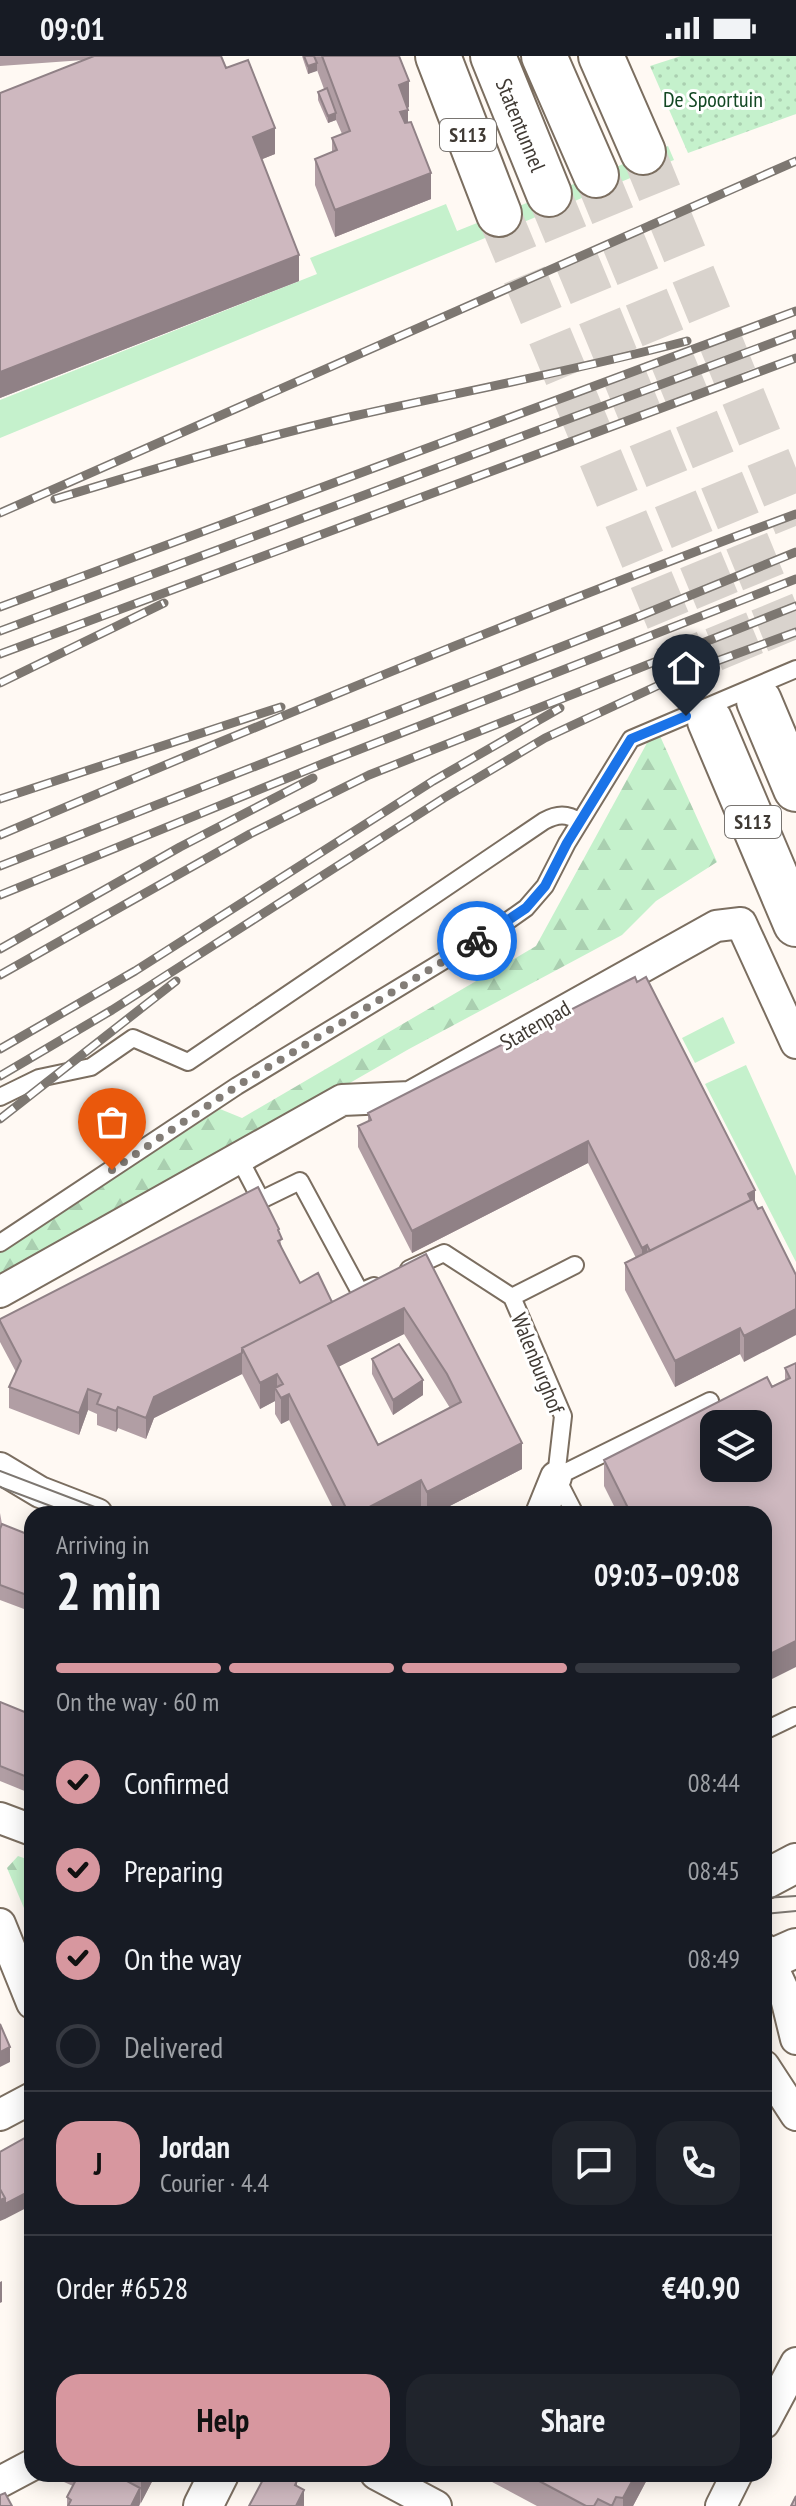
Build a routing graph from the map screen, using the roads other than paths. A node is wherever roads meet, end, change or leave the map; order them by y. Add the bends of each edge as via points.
1 (438, 56) edge
2 (493, 56) edge
3 (544, 56) edge
4 (601, 56) edge
5 (643, 152) tunnel mouth
6 (596, 175) tunnel mouth
7 (549, 194) tunnel mouth
8 (499, 214) tunnel mouth
9 (796, 669) edge
10 (759, 701) tunnel mouth
11 (710, 721) tunnel mouth
12 (796, 789) edge
13 (580, 822) junction
14 (796, 924) edge
15 (796, 1043) edge
16 (0, 1097) edge
17 (239, 1158) junction
18 (0, 1243) edge
19 (575, 1265) dead end
20 (0, 1292) edge
21 (512, 1297) junction
22 (710, 1401) dead end
23 (0, 1468) edge
24 (556, 1477) junction
25 (0, 1488) edge
26 (40, 1492) junction
27 (76, 1506) edge
28 (544, 1506) edge
29 (571, 1506) edge
30 (795, 1716) edge
31 (772, 1727) edge
32 (0, 1819) edge
33 (24, 1827) edge
34 (796, 1863) edge
35 (772, 1876) edge
36 (0, 1924) edge
37 (773, 1955) edge
38 (24, 1983) edge
39 (796, 2039) edge
40 (772, 2078) edge
41 (24, 2102) edge
42 (0, 2115) edge
43 (796, 2115) edge
44 (796, 2363) edge
45 (772, 2408) edge
46 (24, 2469) edge
47 (0, 2482) edge
48 (215, 2482) edge
49 (391, 2482) edge
50 (733, 2482) edge
51 (203, 2506) edge
52 (436, 2506) edge
53 (721, 2506) edge

1 - 8 main road, S113
2 - 7 main road, Statentunnel / S113
3 - 6 main road
4 - 5 main road
9 - 13 lane via 631,739
10 - 12 main road, S113
11 - 14 main road, S113
13 - 16 lane via 564,815 544,821 188,1062 133,1038 91,1067 39,1078
13 - 18 lane via 545,886 526,908 237,1086
15 - 17 street, Statenpad via 741,923 716,926 410,1097 342,1100
17 - 20 street, Statenpad
17 - 21 lane, Walenburghof via 261,1200 300,1181 360,1292 444,1253
19 - 21 lane, Walenburghof
21 - 24 lane, Walenburghof via 563,1416
22 - 24 lane
23 - 26 street
24 - 28 street, Walenburghof
24 - 29 lane
25 - 26 street
26 - 27 street
30 - 31 lane
32 - 33 street
34 - 35 street
36 - 38 street
37 - 39 street
40 - 43 street
41 - 42 street
44 - 45 street
46 - 47 street
48 - 51 street
49 - 52 street
50 - 53 street

